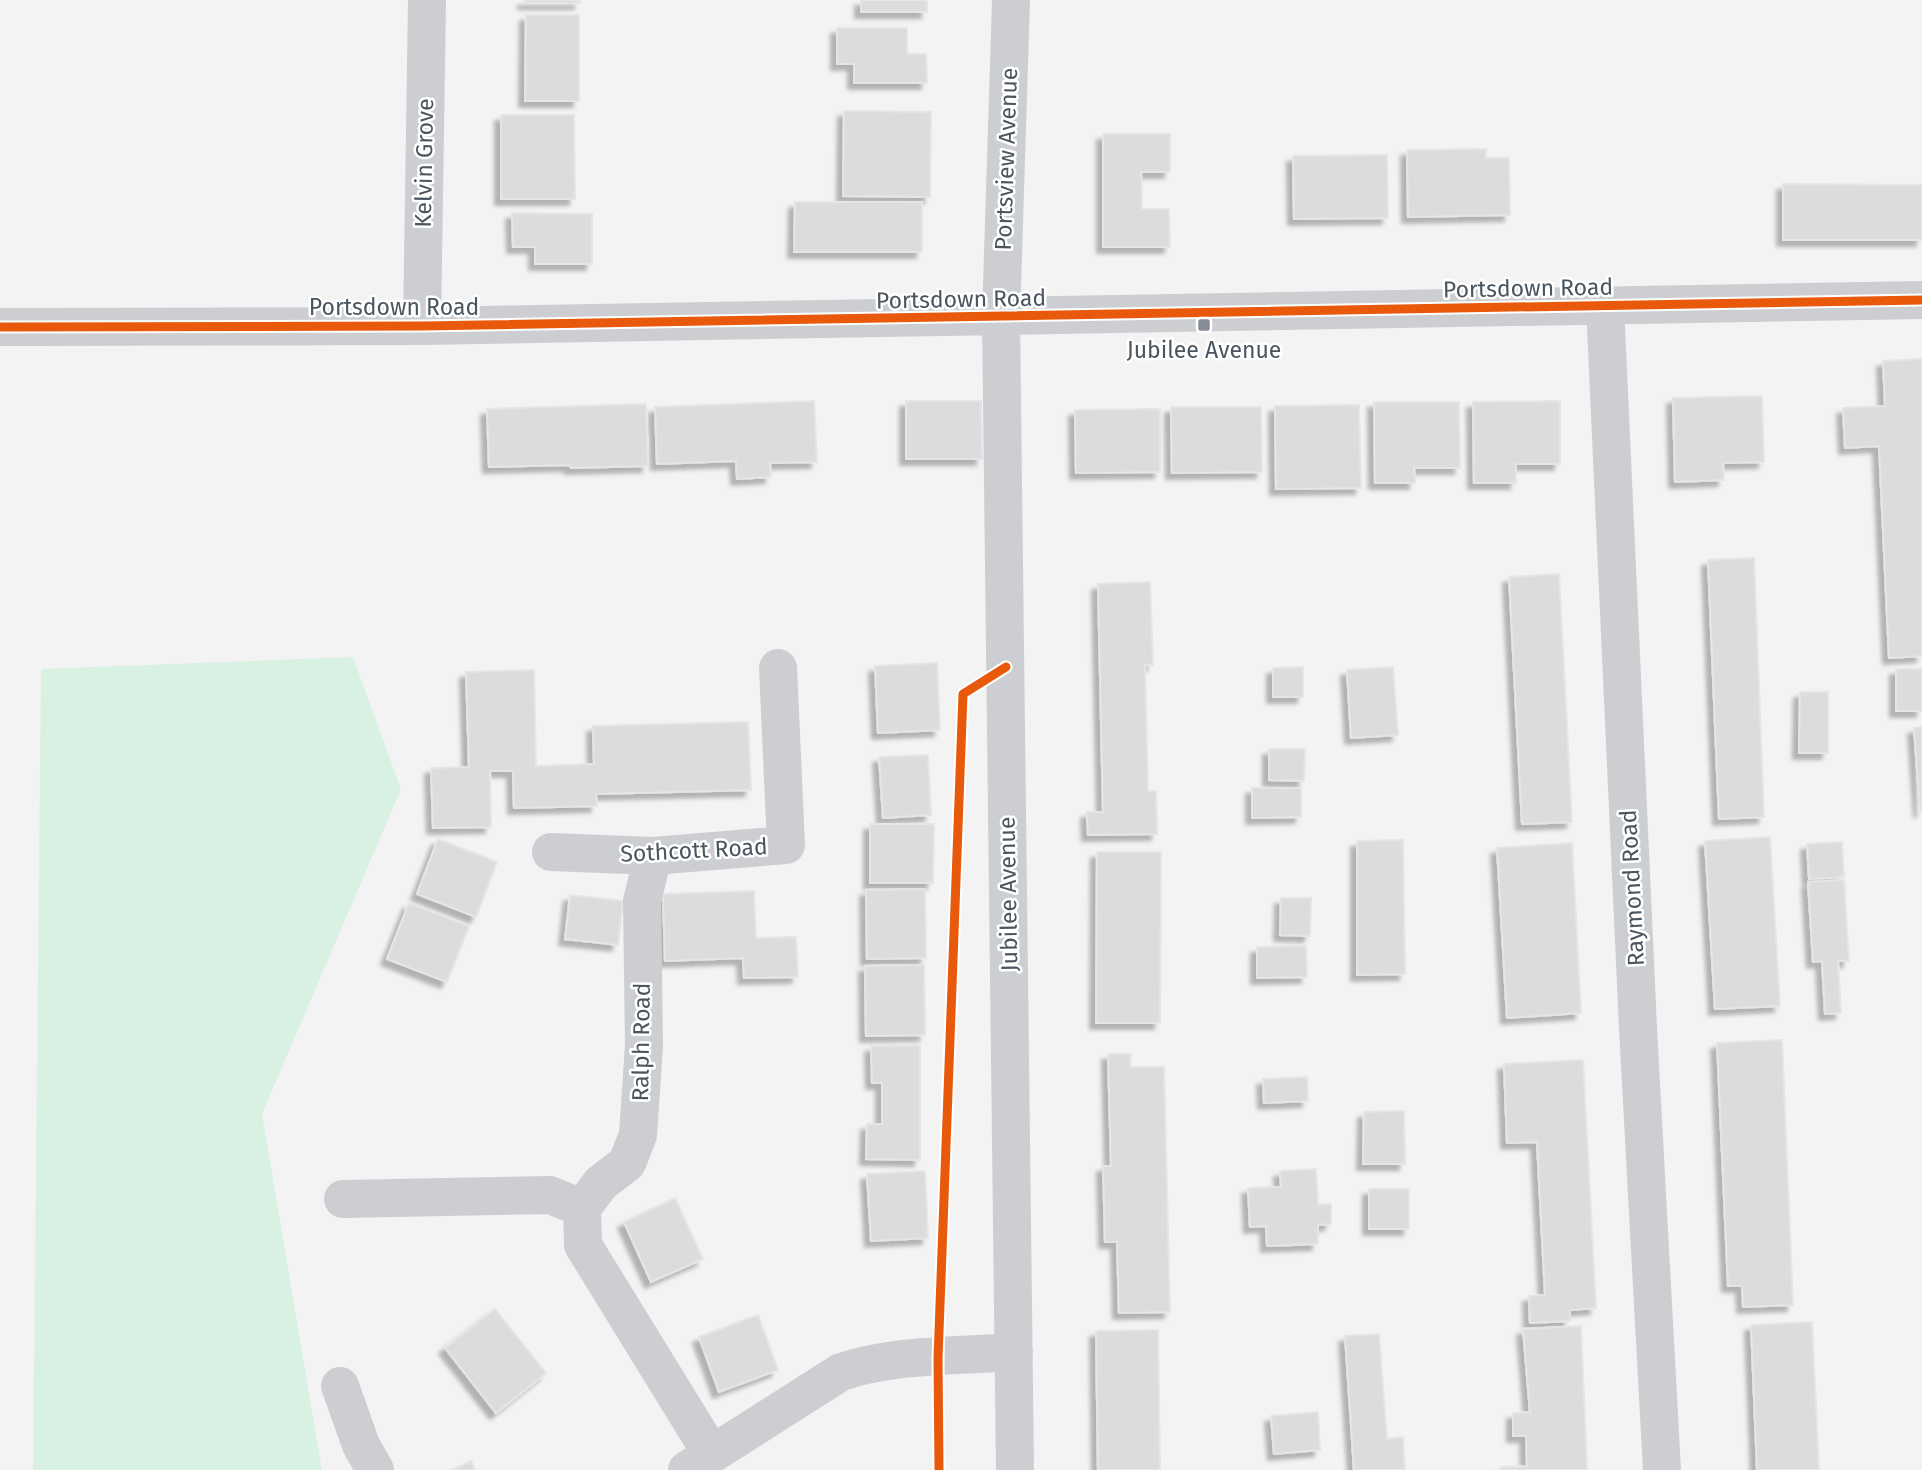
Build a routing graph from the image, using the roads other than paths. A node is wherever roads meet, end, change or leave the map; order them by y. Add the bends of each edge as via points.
1 (427, 0) edge
2 (1011, 0) edge
3 (1922, 300) edge
4 (1605, 305) junction
5 (1001, 318) junction
6 (422, 326) junction
7 (0, 327) edge
8 (778, 668) dead end
9 (551, 852) dead end
10 (653, 856) junction
11 (343, 1199) dead end
12 (582, 1208) junction
13 (1014, 1352) junction
14 (340, 1386) dead end
15 (699, 1462) edge
16 (375, 1470) edge
17 (1015, 1470) edge
18 (1662, 1470) edge

1 - 6 street, Kelvin Grove
2 - 5 street, Portsview Avenue
3 - 4 street, Portsdown Road
4 - 5 street, Portsdown Road
4 - 18 street, Raymond Road
5 - 6 street, Portsdown Road
5 - 13 street, Jubilee Avenue
6 - 7 street, Portsdown Road
8 - 10 street, Sothcott Road via 786,845
9 - 10 street, Sothcott Road
10 - 12 street, Ralph Road via 642,901 644,1045 638,1135 627,1163 601,1183
11 - 12 street via 550,1195
12 - 15 street via 583,1245
13 - 15 street via 866,1363 841,1372
13 - 17 street, Jubilee Avenue
14 - 16 street

